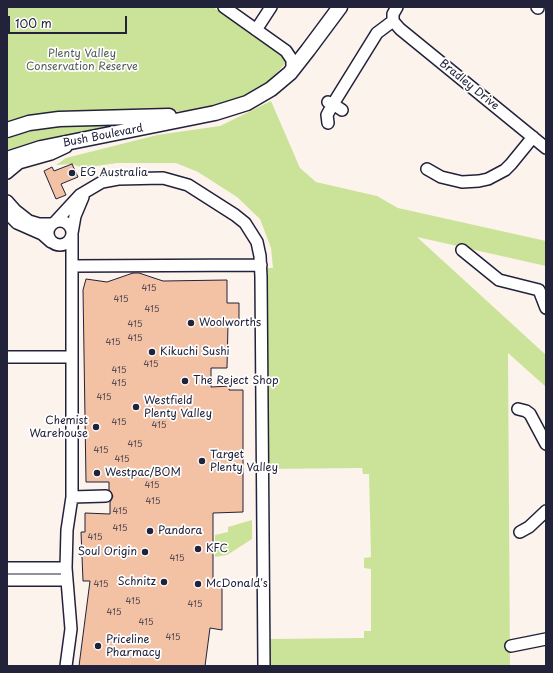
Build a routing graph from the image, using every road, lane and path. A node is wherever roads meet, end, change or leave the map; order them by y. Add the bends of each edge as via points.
1 (224, 7) edge
2 (272, 7) edge
3 (340, 7) edge
4 (397, 7) edge
5 (393, 21) junction
6 (256, 30) junction
7 (281, 47) junction
8 (308, 50) junction
9 (290, 73) junction
10 (200, 116) junction
11 (328, 123) dead end
12 (7, 130) edge
13 (533, 137) junction
14 (79, 141) junction
15 (546, 148) edge
16 (7, 159) edge
17 (427, 169) dead end
18 (7, 173) edge
19 (94, 187) junction
20 (7, 201) edge
21 (7, 213) edge
22 (54, 222) junction
23 (72, 234) junction
24 (53, 243) junction
25 (462, 250) dead end
26 (261, 265) junction
27 (72, 266) junction
28 (71, 278) junction
29 (542, 286) edge
30 (546, 308) edge
31 (7, 357) edge
32 (71, 357) junction
33 (517, 409) dead end
34 (546, 444) edge
35 (106, 496) dead end
36 (72, 497) junction
37 (546, 511) edge
38 (519, 521) dead end
39 (7, 568) edge
40 (66, 568) junction
41 (7, 580) edge
42 (67, 580) junction
43 (546, 639) edge
44 (511, 646) dead end
45 (66, 666) edge
46 (264, 666) edge

1 - 6 street
2 - 6 street
3 - 8 main road, Bush Boulevard
4 - 5 street
5 - 11 street via 377,33 327,115
5 - 13 street, Bradley Drive
6 - 7 street
7 - 8 street via 296,51
7 - 9 street via 291,57
8 - 9 main road, Bush Boulevard
9 - 10 main road, Bush Boulevard via 271,89 247,103
10 - 12 main road, Bush Boulevard via 59,119 29,123
10 - 14 main road, Bush Boulevard
13 - 15 street, Bradley Drive
13 - 17 street via 505,170 484,180 449,180
14 - 16 main road, Bush Boulevard via 41,148
14 - 18 street via 50,154 19,163
19 - 22 street via 76,199
19 - 23 street via 80,203 74,216
19 - 26 street via 112,179 155,177 188,185 245,223 257,242
20 - 22 street via 28,221 39,224
21 - 24 street via 17,223 42,234
22 - 23 street via 66,222
22 - 24 street via 47,233
23 - 24 street via 65,244
23 - 27 street
24 - 28 street via 67,257
25 - 29 street via 499,280
26 - 27 street
26 - 46 street
27 - 28 street
28 - 32 street
29 - 30 street
31 - 32 street
32 - 36 street
33 - 34 street via 528,412
35 - 36 street
36 - 40 street via 67,530
37 - 38 street via 520,535
39 - 40 street
40 - 42 street
41 - 42 street
42 - 45 street via 71,629
43 - 44 street

